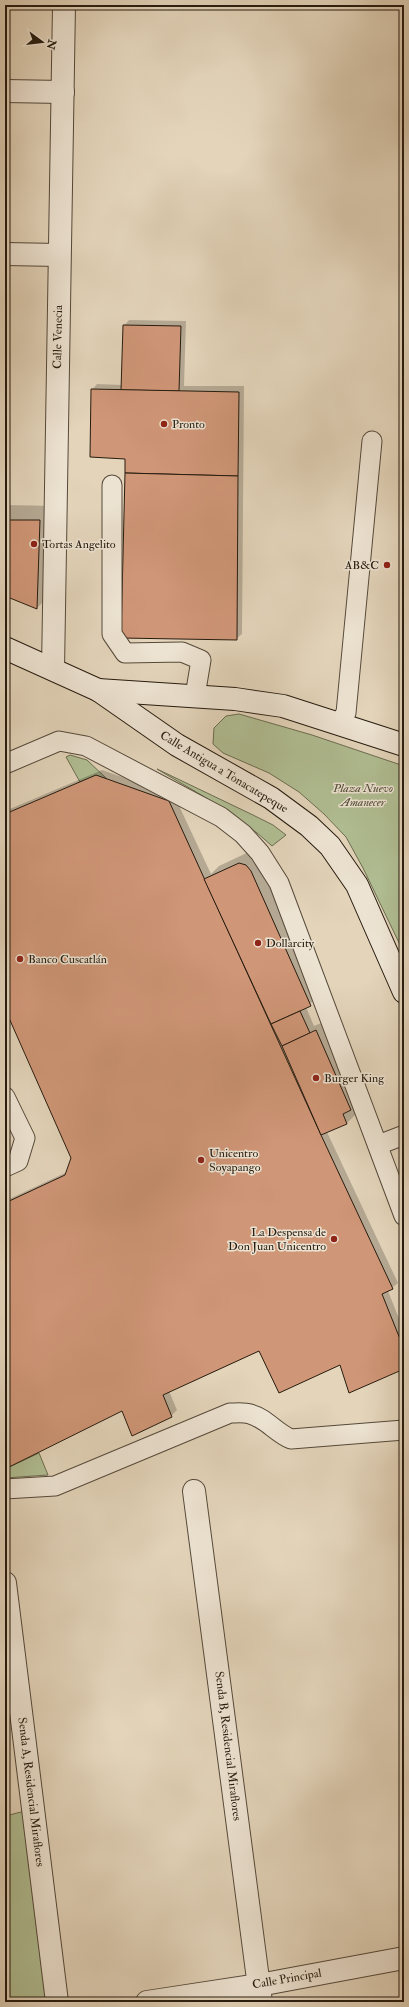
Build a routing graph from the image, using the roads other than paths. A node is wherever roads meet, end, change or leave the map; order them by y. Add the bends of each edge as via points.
1 (64, 5) edge
2 (5, 91) edge
3 (63, 92) junction
4 (5, 254) edge
5 (59, 255) junction
6 (372, 441) dead end
7 (112, 486) dead end
8 (5, 648) edge
9 (53, 669) junction
10 (98, 690) junction
11 (195, 696) junction
12 (339, 723) junction
13 (404, 745) edge
14 (5, 764) edge
15 (404, 992) edge
16 (5, 1097) edge
17 (404, 1135) edge
18 (378, 1145) junction
19 (5, 1167) edge
20 (404, 1216) edge
21 (404, 1430) edge
22 (5, 1489) edge
23 (194, 1491) dead end
24 (5, 1583) edge
25 (404, 1958) edge
26 (260, 1993) edge
27 (56, 2002) edge
28 (147, 2002) edge

1 - 3 street, Calle Venecia
2 - 3 street
3 - 5 street, Calle Venecia
4 - 5 street
5 - 9 street, Calle Venecia
6 - 12 lane via 346,712
7 - 11 lane via 112,634 125,653 182,652 201,660
8 - 9 street, Calle Antigua a Tonacatepeque
9 - 10 street, Calle Antigua a Tonacatepeque
10 - 11 street, Calle Antigua a Tonacatepeque
10 - 15 street, Calle Antigua a Tonacatepeque via 177,745 271,798 309,826 330,846 357,885
11 - 12 street, Calle Antigua a Tonacatepeque via 283,706
12 - 13 street, Calle Antigua a Tonacatepeque
14 - 18 lane via 59,741 86,746 221,817 243,834 260,853 279,883
16 - 19 lane via 25,1138 18,1161
17 - 18 lane
18 - 20 lane
21 - 22 lane via 291,1439 280,1434 270,1424 249,1414 230,1413 55,1486
23 - 26 street, Senda B, Residencial Miraflores
24 - 27 street, Senda A, Residencial Miraflores
25 - 26 street, Calle Principal
26 - 28 street, Calle Principal

